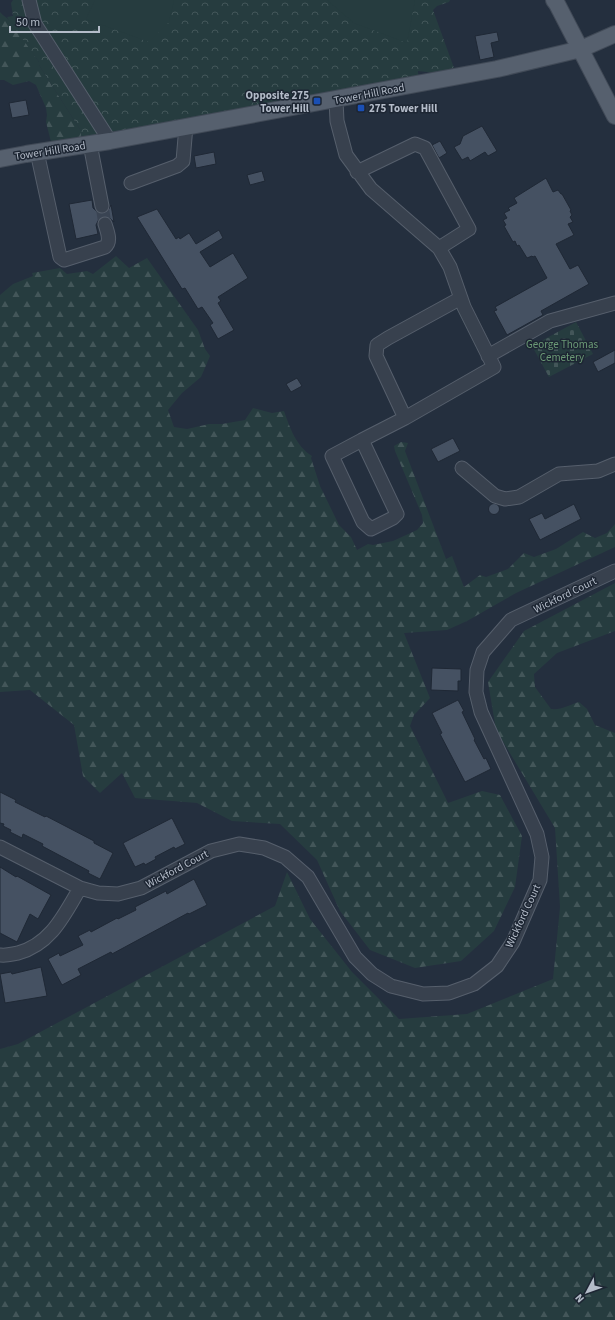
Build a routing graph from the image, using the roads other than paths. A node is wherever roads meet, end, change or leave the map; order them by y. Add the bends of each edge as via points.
1 (29, 0) edge
2 (554, 0) edge
3 (615, 34) edge
4 (581, 48) junction
5 (336, 100) junction
6 (615, 116) edge
7 (186, 126) junction
8 (110, 141) junction
9 (90, 144) junction
10 (37, 152) junction
11 (0, 159) edge
12 (358, 172) junction
13 (131, 183) dead end
14 (102, 206) tunnel mouth
15 (105, 224) tunnel mouth
16 (439, 248) junction
17 (461, 298) junction
18 (615, 303) edge
19 (488, 356) junction
20 (405, 418) junction
21 (362, 440) junction
22 (615, 464) edge
23 (462, 468) dead end
24 (615, 571) edge
25 (0, 847) edge
26 (80, 888) junction
27 (0, 955) edge

1 - 8 street via 35,24
2 - 4 main road
3 - 4 main road, Tower Hill Road
4 - 5 main road, Tower Hill Road via 497,69
4 - 6 main road
5 - 7 main road, Tower Hill Road
5 - 12 street via 337,121 346,155
7 - 8 main road, Tower Hill Road
7 - 13 street via 183,162
8 - 9 main road, Tower Hill Road
9 - 10 main road, Tower Hill Road
9 - 14 street
10 - 11 main road, Tower Hill Road
10 - 15 street via 60,257 64,260 105,247 109,239
12 - 16 street via 371,189
12 - 16 street via 415,144 425,148 469,229
16 - 17 street via 450,266
17 - 19 street
17 - 20 street via 377,345 376,356
18 - 19 street via 550,321
19 - 20 street via 494,367
20 - 21 street
21 - 21 street via 397,514 371,529 363,522 332,456
22 - 23 street via 598,471 559,474 519,497 506,499 494,496
24 - 26 street, Wickford Court via 511,620 483,652 477,670 476,692 481,712 537,834 542,857 540,880 513,942 497,966 474,984 449,993 423,994 391,986 372,974 355,956 308,877 285,857 264,848 239,844 211,851 141,888 118,894 98,893
25 - 26 street, Wickford Court
26 - 27 street via 61,922 46,939 28,950 7,956

